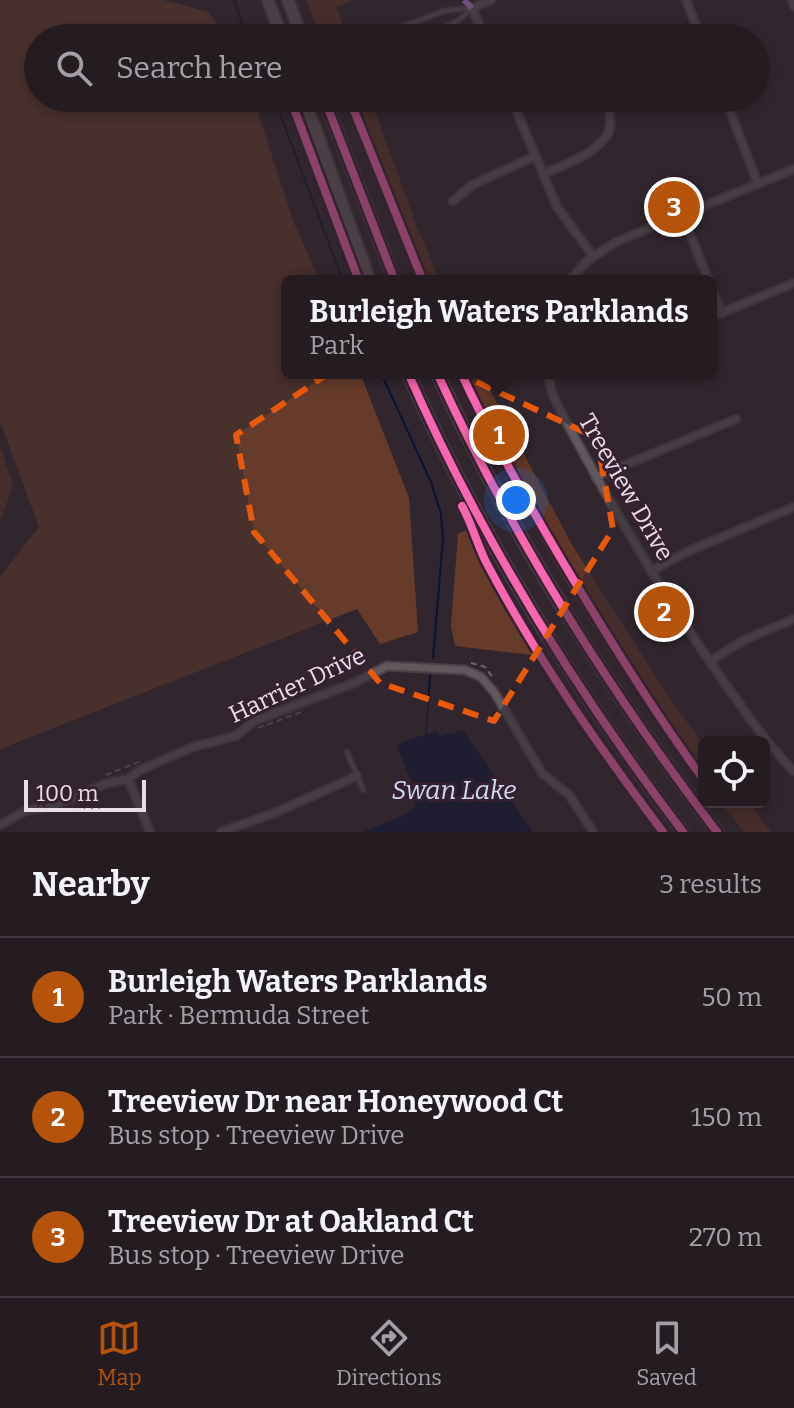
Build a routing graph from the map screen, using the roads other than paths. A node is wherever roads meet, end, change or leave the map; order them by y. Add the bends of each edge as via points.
1 (268, 0) edge
2 (288, 0) edge
3 (491, 0) edge
4 (686, 0) edge
5 (792, 0) edge
6 (794, 6) edge
7 (472, 8) junction
8 (277, 24) edge
9 (297, 24) edge
10 (409, 24) edge
11 (451, 24) edge
12 (479, 24) edge
13 (695, 24) edge
14 (309, 112) edge
15 (329, 112) edge
16 (517, 112) edge
17 (610, 112) edge
18 (730, 112) edge
19 (535, 156) junction
20 (794, 169) edge
21 (543, 174) junction
22 (758, 184) junction
23 (453, 201) dead end
24 (682, 215) junction
25 (593, 256) junction
26 (368, 275) edge
27 (393, 275) edge
28 (575, 275) edge
29 (706, 275) edge
30 (794, 283) edge
31 (717, 301) edge
32 (722, 313) junction
33 (717, 315) edge
34 (411, 379) edge
35 (440, 379) edge
36 (550, 379) edge
37 (736, 419) dead end
38 (596, 477) junction
39 (794, 507) edge
40 (651, 571) junction
41 (794, 619) edge
42 (710, 661) junction
43 (347, 752) dead end
44 (794, 771) edge
45 (357, 776) junction
46 (128, 779) junction
47 (363, 790) dead end
48 (0, 825) edge
49 (150, 832) edge
50 (221, 832) edge
51 (593, 832) edge
52 (683, 832) edge
53 (717, 832) edge

1 - 8 main road
2 - 9 main road
3 - 7 street
4 - 13 street
5 - 6 street
7 - 10 lane via 444,11
7 - 11 lane
7 - 12 street
14 - 26 main road
15 - 27 main road
16 - 19 street
17 - 21 street via 605,138
18 - 22 street
19 - 21 street
19 - 23 street via 482,179
20 - 22 street
21 - 25 street via 561,215
22 - 24 street
24 - 25 street
24 - 29 street
25 - 28 street
30 - 32 street
31 - 32 street
32 - 33 street
34 - 52 main road via 450,462 536,616
35 - 53 main road via 502,503 574,626
36 - 38 street, Treeview Drive via 556,402
37 - 38 street
38 - 40 street, Treeview Drive
39 - 40 street
40 - 42 street, Treeview Drive
41 - 42 street
42 - 44 street, Treeview Drive
43 - 45 lane
45 - 47 lane
45 - 50 street
46 - 48 street, Harrier Drive via 25,811
46 - 49 street
46 - 51 street, Harrier Drive via 193,747 236,736 254,721 380,668 452,669 477,675 489,686 542,773 570,796

